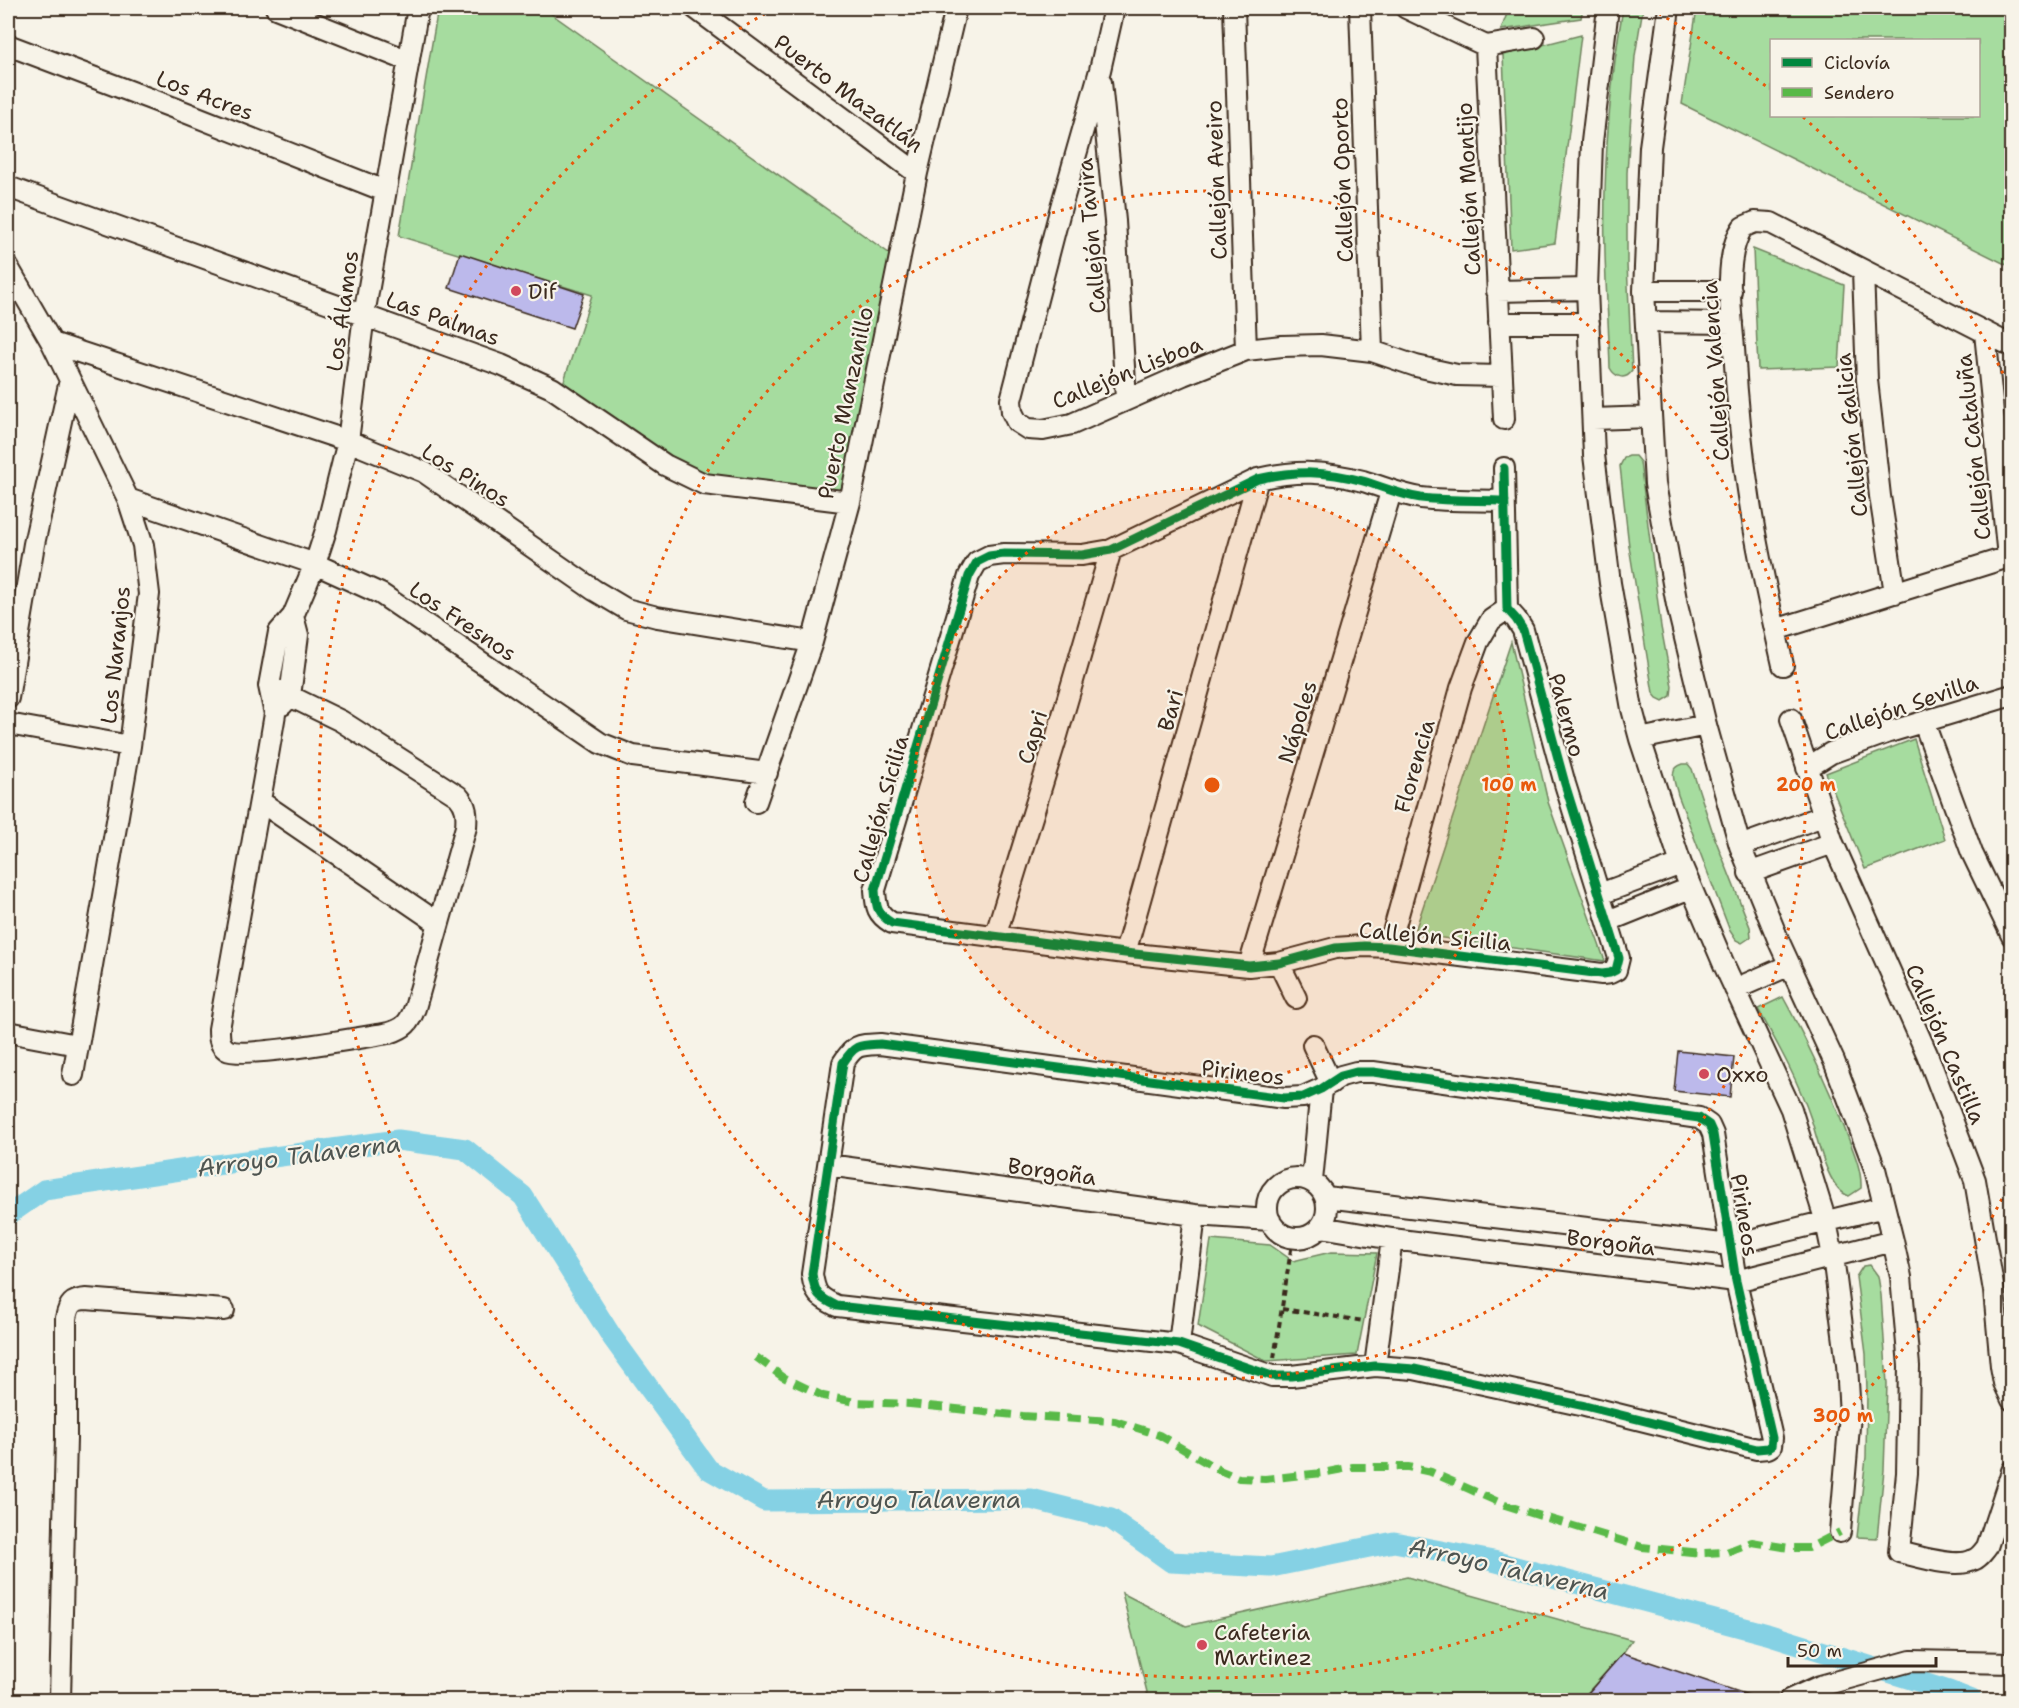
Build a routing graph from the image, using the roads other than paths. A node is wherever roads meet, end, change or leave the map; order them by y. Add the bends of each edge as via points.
1 (280, 8) edge
2 (418, 8) edge
3 (695, 8) edge
4 (956, 8) edge
5 (1114, 8) edge
6 (1234, 8) edge
7 (1360, 8) edge
8 (1406, 8) edge
9 (1608, 8) edge
10 (1669, 8) edge
11 (1534, 38) dead end
12 (8, 45) edge
13 (1486, 46) junction
14 (409, 61) junction
15 (1100, 70) junction
16 (917, 173) junction
17 (8, 187) edge
18 (385, 191) junction
19 (8, 267) edge
20 (1863, 271) junction
21 (1587, 289) junction
22 (1497, 291) junction
23 (1644, 291) junction
24 (1731, 291) junction
25 (364, 315) junction
26 (1646, 322) junction
27 (1499, 323) junction
28 (1589, 323) junction
29 (1732, 323) junction
30 (1985, 333) junction
31 (52, 343) junction
32 (2012, 346) edge
33 (1246, 350) junction
34 (1372, 351) junction
35 (1501, 376) junction
36 (70, 380) junction
37 (1126, 399) junction
38 (1651, 417) junction
39 (1504, 419) dead end
40 (1593, 419) junction
41 (348, 441) junction
42 (1504, 468) dead end
43 (1258, 479) junction
44 (1391, 492) junction
45 (128, 499) junction
46 (1505, 501) junction
47 (850, 502) junction
48 (1112, 550) junction
49 (2010, 556) edge
50 (315, 564) junction
51 (1895, 593) junction
52 (1507, 609) junction
53 (293, 616) junction
54 (1775, 630) junction
55 (812, 642) junction
56 (1783, 665) dead end
57 (269, 686) junction
58 (2012, 695) edge
59 (290, 696) junction
60 (8, 698) edge
61 (275, 714) junction
62 (1791, 719) dead end
63 (1924, 723) junction
64 (8, 724) edge
65 (1706, 725) junction
66 (1640, 739) junction
67 (130, 746) junction
68 (1807, 768) junction
69 (767, 773) junction
70 (261, 802) junction
71 (756, 802) dead end
72 (1823, 816) junction
73 (1833, 843) junction
74 (1740, 846) junction
75 (1681, 864) junction
76 (1749, 873) junction
77 (1690, 888) junction
78 (1600, 894) junction
79 (1608, 921) junction
80 (438, 923) junction
81 (2012, 936) edge
82 (995, 937) junction
83 (1389, 947) junction
84 (1125, 953) junction
85 (1279, 963) junction
86 (1790, 964) junction
87 (1249, 966) junction
88 (1616, 970) joint
89 (1735, 989) junction
90 (1296, 998) dead end
91 (8, 1032) edge
92 (77, 1045) junction
93 (1313, 1045) dead end
94 (73, 1075) dead end
95 (1326, 1086) junction
96 (828, 1165) junction
97 (1312, 1181) junction
98 (1326, 1197) junction
99 (1884, 1207) junction
100 (1195, 1215) junction
101 (1270, 1220) junction
102 (1826, 1222) junction
103 (1321, 1227) junction
104 (1392, 1239) junction
105 (1893, 1241) junction
106 (1730, 1245) junction
107 (1833, 1256) junction
108 (1736, 1281) junction
109 (224, 1310) dead end
110 (1179, 1344) junction
111 (1375, 1366) junction
112 (2012, 1401) edge
113 (2012, 1471) edge
114 (1840, 1532) dead end
115 (2012, 1663) edge
116 (60, 1701) edge
117 (1789, 1701) edge

1 - 14 street
2 - 14 street, Los Álamos
3 - 16 street, Puerto Mazatlán
4 - 16 street, Puerto Manzanillo
5 - 15 street, Callejón Lisboa
6 - 33 street, Callejón Aveiro
7 - 34 street, Callejón Oporto
8 - 13 street
9 - 21 street via 1592,142
10 - 23 street via 1650,147
11 - 13 street
12 - 18 street, Los Acres
13 - 22 street, Callejón Montijo
14 - 18 street, Los Álamos
15 - 37 street, Callejón Tavira via 1115,220
15 - 37 street, Callejón Lisboa via 1011,400 1012,412 1017,422 1028,429 1043,430 1072,424
16 - 47 street, Puerto Manzanillo
17 - 25 street, Las Palmas
18 - 25 street, Los Álamos
19 - 31 street, Los Naranjos
20 - 24 street, Callejón Valencia via 1771,223 1755,222 1743,227 1735,241
20 - 30 street, Callejón Valencia
20 - 51 street, Callejón Galicia via 1867,380
21 - 22 street
21 - 28 street
22 - 27 street, Callejón Montijo
23 - 24 street
23 - 26 street
24 - 29 street, Callejón Valencia
25 - 41 street, Los Álamos
25 - 47 street, Las Palmas via 552,388 665,465 704,484
26 - 29 street
26 - 38 street
27 - 28 street
27 - 35 street, Callejón Montijo
28 - 40 street
29 - 54 street, Callejón Valencia via 1750,505
30 - 32 street, Callejón Valencia
30 - 49 street, Callejón Cataluña
31 - 36 street, Los Naranjos
31 - 41 street, Los Pinos
33 - 34 street, Callejón Lisboa via 1321,345
33 - 37 street, Callejón Lisboa
34 - 35 street, Callejón Lisboa via 1457,375
35 - 39 street, Callejón Montijo
36 - 45 street, Los Naranjos
36 - 60 street via 34,544
38 - 40 street
38 - 65 street via 1655,484 1677,605
40 - 66 street via 1610,583
41 - 50 street, Los Álamos
41 - 55 street, Los Pinos via 424,472 626,609
42 - 46 street
43 - 44 street, Callejón Sicilia via 1318,472
43 - 48 street, Callejón Sicilia
43 - 84 street, Bari
44 - 46 street, Callejón Sicilia via 1421,498
44 - 87 street, Nápoles
45 - 50 street, Los Fresnos
45 - 67 street, Los Naranjos via 143,545 149,594
46 - 52 street
47 - 55 street, Puerto Manzanillo
48 - 82 street, Capri
48 - 82 street, Callejón Sicilia via 1082,555 989,556 977,562 969,576 875,890 876,905 892,923
49 - 51 street
50 - 53 street, Los Álamos
50 - 69 street, Los Fresnos via 381,594 600,743 633,756
51 - 54 street
52 - 78 street, Palermo via 1523,630
52 - 83 street, Florencia via 1491,620 1478,642 1461,688
53 - 57 street, Los Álamos via 279,632
53 - 59 street via 298,635
54 - 56 street, Callejón Valencia
55 - 69 street, Puerto Manzanillo
57 - 59 street
57 - 61 street
58 - 63 street, Callejón Sevilla
59 - 61 street
59 - 80 street via 341,721 465,804 466,827
61 - 70 street
62 - 68 street, Callejón Castilla
63 - 68 street, Callejón Sevilla via 1830,753
63 - 81 street via 1972,853
64 - 67 street
65 - 66 street
65 - 74 street
66 - 75 street
67 - 92 street, Los Naranjos
68 - 72 street, Callejón Castilla
69 - 71 street, Puerto Manzanillo
70 - 80 street
70 - 80 street via 219,1029 220,1042 226,1050 262,1052 402,1029 415,1008
72 - 73 street, Callejón Castilla
72 - 74 street
73 - 76 street
73 - 112 street, Callejón Castilla via 1927,1054 1975,1180 1994,1291 2001,1366
74 - 76 street
75 - 77 street
75 - 78 street
76 - 86 street
77 - 79 street
77 - 89 street
78 - 79 street, Palermo
79 - 88 street, Palermo via 1619,958
82 - 84 street, Callejón Sicilia
83 - 85 street, Callejón Sicilia via 1335,948
83 - 88 street, Callejón Sicilia via 1602,974
84 - 87 street, Callejón Sicilia
85 - 87 street, Callejón Sicilia
85 - 90 street
86 - 89 street
86 - 99 street via 1834,1061 1875,1169
89 - 102 street via 1791,1109
91 - 92 street
92 - 94 street, Los Naranjos
93 - 95 street
95 - 96 street, Pirineos via 1303,1097 1284,1098 880,1044 861,1045 851,1050 843,1063
95 - 97 street
95 - 106 street, Pirineos via 1341,1076 1373,1072 1699,1118 1713,1134
96 - 100 street, Borgoña
96 - 110 street, Pirineos via 812,1274 814,1289 822,1299 837,1306
97 - 98 street
97 - 101 street via 1293,1178 1276,1186 1268,1202
98 - 103 street via 1328,1207
98 - 106 street, Borgoña
99 - 102 street, Borgoña
99 - 105 street
100 - 101 street, Borgoña
100 - 110 street
101 - 103 street via 1275,1228 1293,1238 1304,1238
102 - 106 street, Borgoña
102 - 107 street
103 - 104 street, Borgoña
104 - 108 street, Borgoña
104 - 111 street
105 - 107 street, Borgoña
105 - 113 street via 1901,1277 1909,1366 1899,1552 1934,1560 1972,1562 1987,1547
106 - 108 street, Pirineos
107 - 108 street, Borgoña
107 - 114 street via 1850,1415
108 - 111 street, Pirineos via 1772,1438 1771,1446 1763,1449 1482,1383 1414,1369
109 - 116 street via 86,1299 74,1300 69,1305
110 - 111 street, Pirineos via 1272,1376
115 - 117 street via 1911,1660 1820,1686

